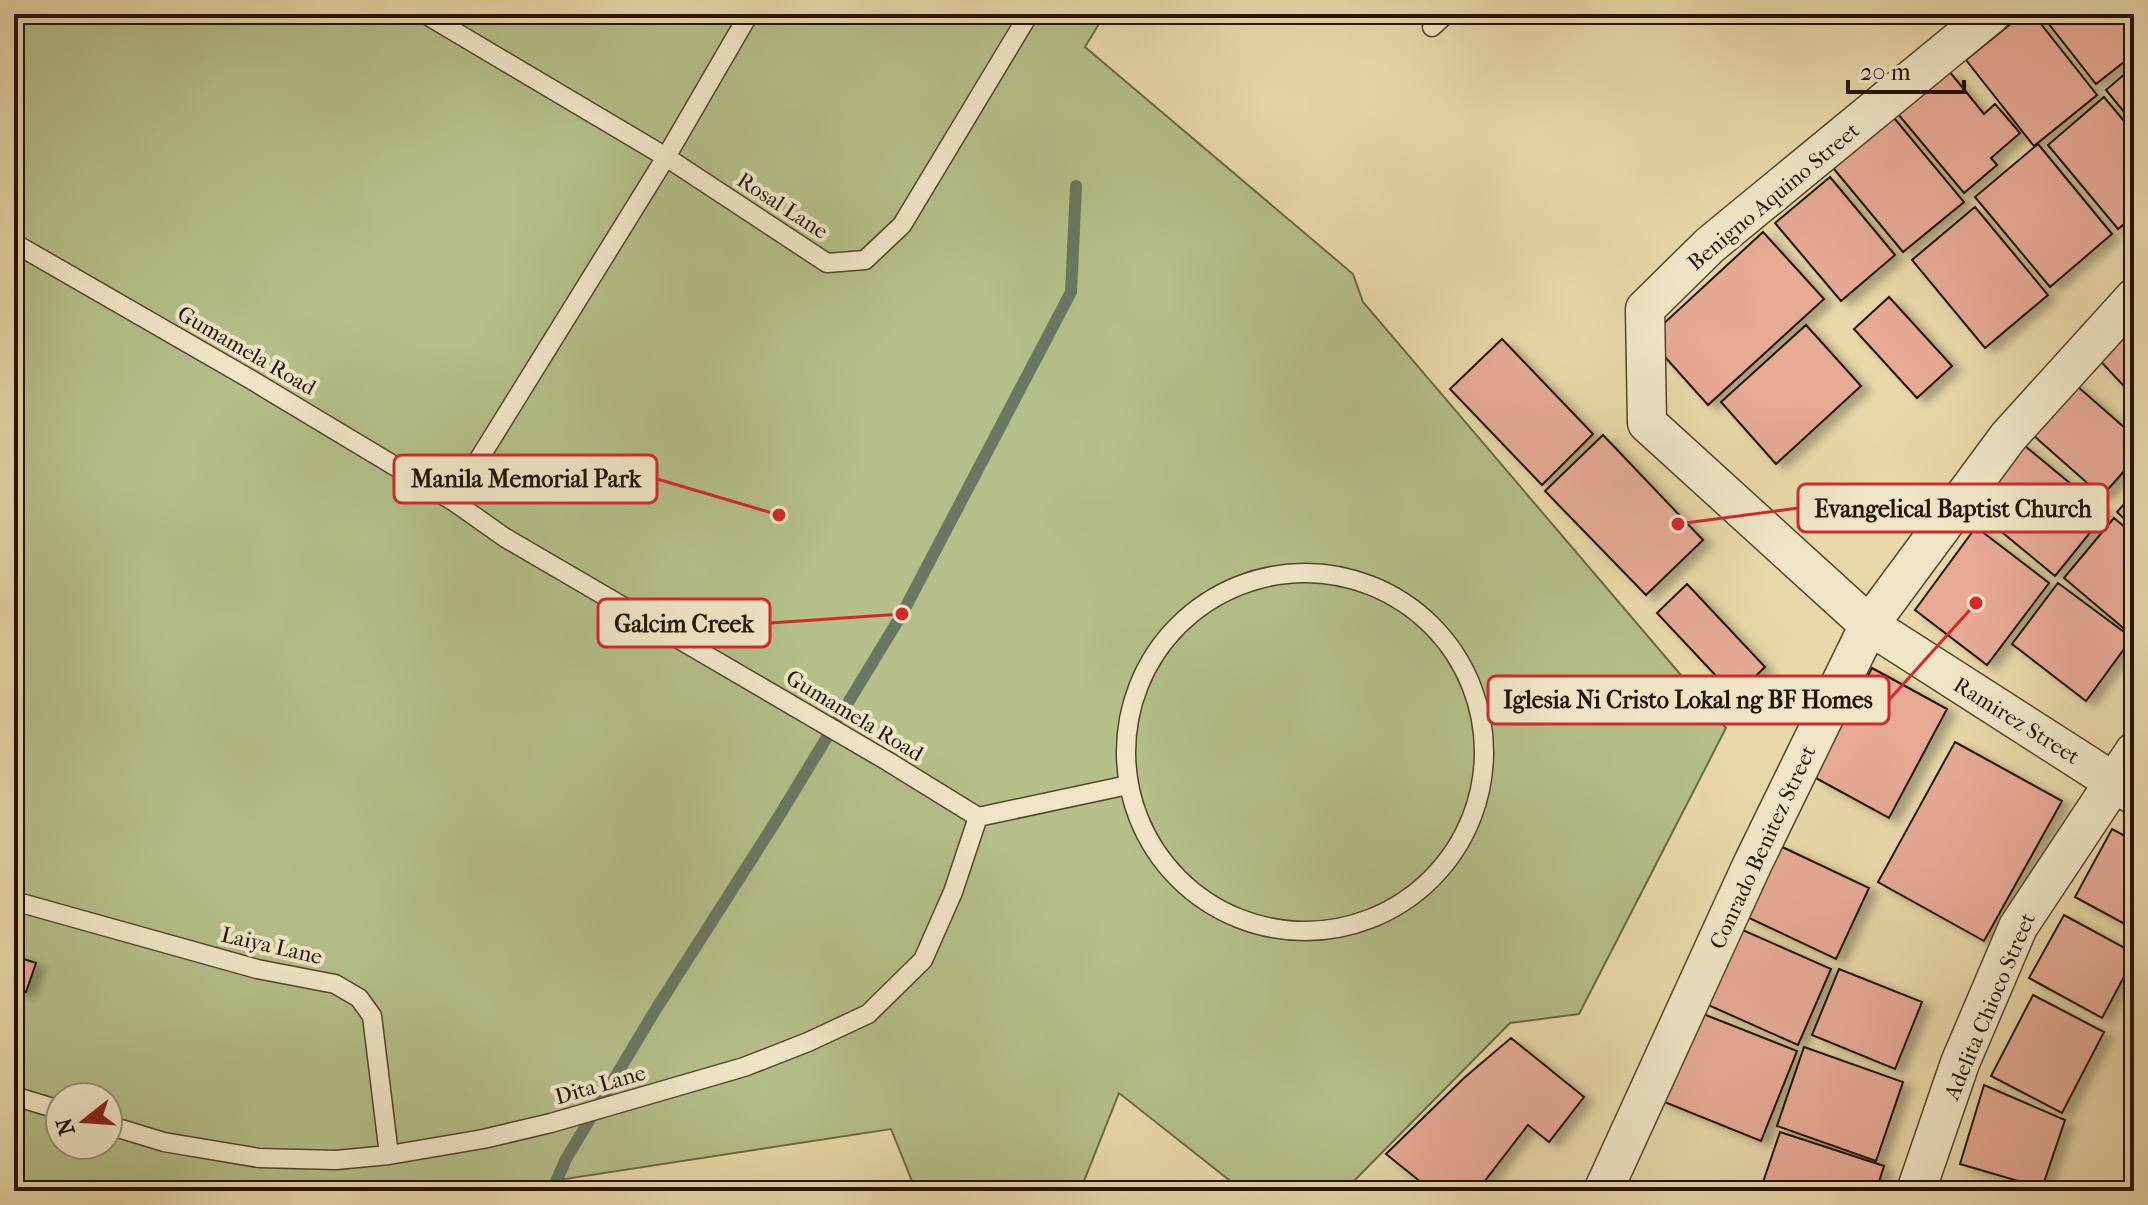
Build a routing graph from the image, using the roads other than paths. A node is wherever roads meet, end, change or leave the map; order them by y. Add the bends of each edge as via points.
1 (749, 14) edge
2 (1029, 14) edge
3 (1446, 14) edge
4 (1991, 14) edge
5 (429, 15) edge
6 (1432, 27) dead end
7 (666, 157) junction
8 (14, 243) edge
9 (2134, 298) edge
10 (1647, 423) joint
11 (453, 501) junction
12 (1869, 625) junction
13 (2127, 776) edge
14 (1128, 785) junction
15 (978, 817) junction
16 (14, 901) edge
17 (14, 1096) edge
18 (44, 1105) edge
19 (124, 1130) edge
20 (389, 1155) junction
21 (1603, 1191) edge
22 (1916, 1191) edge

1 - 7 lane
2 - 7 lane, Rosal Lane via 902,225 865,260 827,263
3 - 6 lane
4 - 10 street, Benigno Aquino Street via 1710,245 1645,309
5 - 7 lane, Rosal Lane
7 - 11 lane
8 - 11 lane, Gumamela Road
9 - 12 street, Conrado Benitez Street via 2008,437
10 - 12 street, Ramirez Street
11 - 15 lane, Gumamela Road via 504,537
12 - 13 street, Ramirez Street
12 - 21 street, Conrado Benitez Street
13 - 22 street, Adelita Chioco Street via 2018,927 1960,1063
14 - 14 lane via 1154,847 1199,896 1258,925 1324,931 1386,912 1414,894 1458,845 1481,783 1480,717 1456,656 1411,607 1352,578 1319,573 1265,577 1195,609 1152,659 1129,720
14 - 15 lane
15 - 20 lane, Dita Lane via 923,960 868,1014 744,1067 551,1123
16 - 20 lane, Laiya Lane via 257,969 335,984 359,998 372,1016
17 - 18 lane
19 - 20 lane, Dita Lane via 259,1158

